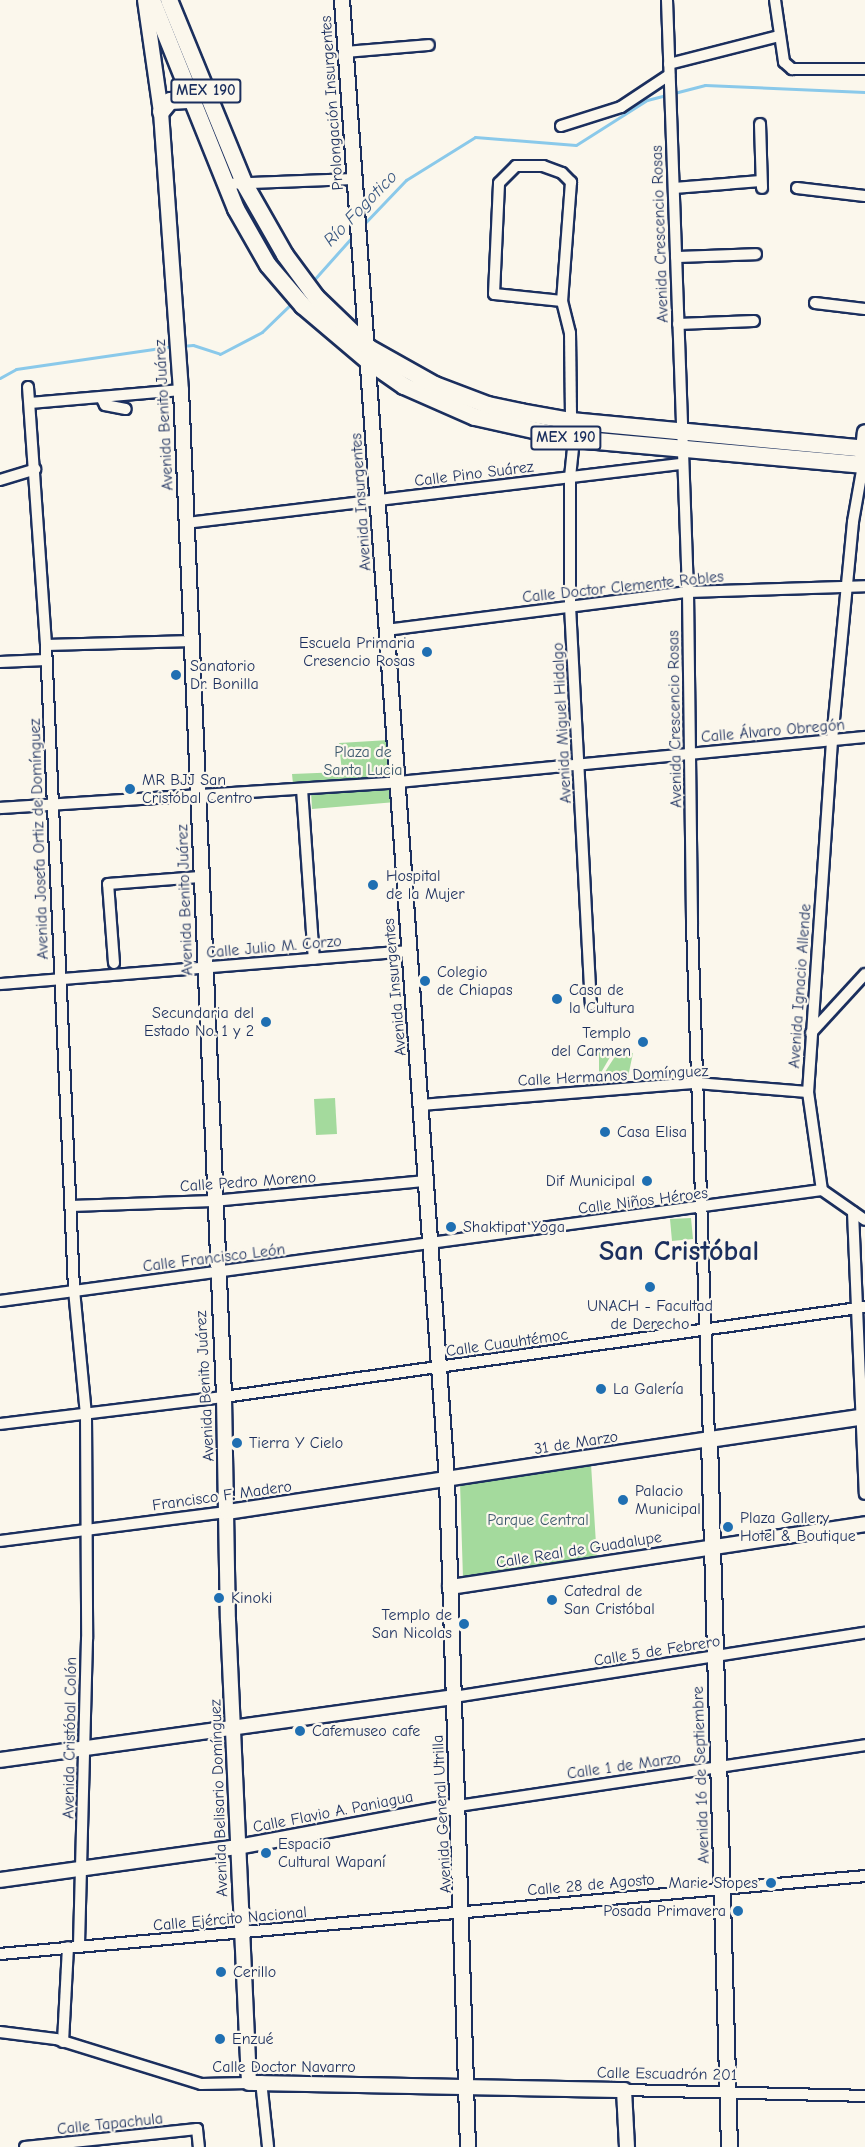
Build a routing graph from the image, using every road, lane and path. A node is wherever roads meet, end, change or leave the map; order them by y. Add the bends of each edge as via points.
1 (145, 0) edge
2 (152, 0) edge
3 (168, 0) edge
4 (342, 0) edge
5 (667, 0) edge
6 (775, 0) edge
7 (779, 36) junction
8 (429, 45) dead end
9 (345, 52) junction
10 (865, 69) edge
11 (670, 73) junction
12 (192, 100) junction
13 (161, 112) junction
14 (760, 124) dead end
15 (561, 126) dead end
16 (223, 177) junction
17 (354, 179) junction
18 (244, 183) junction
19 (674, 188) junction
20 (797, 188) dead end
21 (865, 196) edge
22 (756, 254) dead end
23 (676, 257) junction
24 (562, 301) junction
25 (310, 302) junction
26 (815, 303) dead end
27 (865, 309) edge
28 (754, 321) dead end
29 (678, 324) junction
30 (368, 354) junction
31 (28, 387) dead end
32 (181, 390) junction
33 (101, 397) junction
34 (30, 403) junction
35 (126, 410) dead end
36 (571, 421) junction
37 (681, 430) junction
38 (865, 432) edge
39 (574, 439) junction
40 (681, 456) junction
41 (864, 458) edge
42 (35, 469) junction
43 (570, 476) junction
44 (0, 480) edge
45 (377, 502) junction
46 (186, 523) junction
47 (865, 586) edge
48 (847, 587) junction
49 (688, 592) junction
50 (570, 606) junction
51 (386, 630) junction
52 (193, 641) junction
53 (46, 645) junction
54 (46, 660) junction
55 (0, 662) edge
56 (865, 737) edge
57 (832, 741) junction
58 (690, 754) junction
59 (580, 765) junction
60 (398, 782) junction
61 (302, 789) junction
62 (198, 797) junction
63 (51, 806) junction
64 (0, 808) edge
65 (201, 877) junction
66 (408, 951) junction
67 (314, 959) junction
68 (114, 963) dead end
69 (203, 968) junction
70 (865, 974) edge
71 (60, 979) junction
72 (0, 984) edge
73 (591, 1004) dead end
74 (811, 1033) junction
75 (696, 1083) junction
76 (808, 1092) junction
77 (421, 1106) junction
78 (426, 1181) junction
79 (822, 1190) junction
80 (213, 1201) junction
81 (71, 1206) junction
82 (700, 1209) junction
83 (853, 1212) junction
84 (865, 1220) edge
85 (432, 1243) junction
86 (216, 1273) junction
87 (74, 1290) junction
88 (0, 1301) edge
89 (861, 1308) edge
90 (705, 1329) junction
91 (438, 1368) junction
92 (224, 1397) junction
93 (86, 1415) junction
94 (863, 1416) edge
95 (0, 1424) edge
96 (709, 1439) junction
97 (447, 1480) junction
98 (865, 1494) edge
99 (227, 1512) junction
100 (865, 1524) edge
101 (84, 1532) junction
102 (0, 1541) edge
103 (712, 1547) junction
104 (450, 1587) junction
105 (865, 1633) edge
106 (715, 1657) junction
107 (453, 1697) junction
108 (233, 1729) junction
109 (865, 1745) edge
110 (85, 1749) junction
111 (0, 1760) edge
112 (720, 1768) junction
113 (458, 1806) junction
114 (237, 1847) junction
115 (82, 1866) junction
116 (865, 1876) edge
117 (0, 1880) edge
118 (723, 1887) junction
119 (463, 1912) junction
120 (242, 1934) junction
121 (79, 1945) junction
122 (68, 1947) junction
123 (0, 1954) edge
124 (0, 2032) edge
125 (63, 2042) junction
126 (255, 2082) junction
127 (468, 2086) junction
128 (624, 2090) junction
129 (728, 2092) junction
130 (865, 2096) edge
131 (129, 2142) edge
132 (59, 2145) edge
133 (25, 2147) edge
134 (199, 2147) edge
135 (268, 2147) edge
136 (468, 2147) edge
137 (627, 2147) edge
138 (729, 2147) edge

1 - 13 street, Avenida Benito Juárez
2 - 12 main road, MEX 190
3 - 18 main road, MEX 190
4 - 9 street, Prolongación Insurgentes
5 - 11 street, Avenida Crescencio Rosas
6 - 7 street
7 - 10 street via 784,62 792,69
7 - 11 street
8 - 9 street
9 - 17 street, Prolongación Insurgentes
11 - 15 street via 621,107
11 - 19 street, Avenida Crescencio Rosas
12 - 13 main road via 170,101
12 - 16 main road, MEX 190
13 - 32 street, Avenida Benito Juárez
14 - 19 street via 761,184
16 - 18 street
16 - 25 main road, MEX 190 via 251,238 284,288
17 - 18 street
17 - 30 street, Prolongación Insurgentes
18 - 25 main road, MEX 190 via 302,281
19 - 23 street, Avenida Crescencio Rosas
20 - 21 street
22 - 23 street
23 - 29 street, Avenida Crescencio Rosas
24 - 24 street via 571,182 562,173 543,166 516,166 499,183 494,294
24 - 36 street via 570,333
25 - 30 main road, MEX 190
26 - 27 street
28 - 29 street
29 - 37 street, Avenida Crescencio Rosas
30 - 36 main road, MEX 190 via 488,405
30 - 39 main road, MEX 190 via 445,407 506,426
30 - 45 street, Avenida Insurgentes
31 - 34 street, Avenida Josefa Ortiz de Domínguez
32 - 33 street
32 - 46 street, Avenida Benito Juárez
33 - 34 street
33 - 35 street via 105,405
34 - 42 street, Avenida Josefa Ortiz de Domínguez
36 - 37 main road, MEX 190
37 - 40 street, Avenida Crescencio Rosas
37 - 41 main road, MEX 190
38 - 41 main road
39 - 40 main road, MEX 190
39 - 43 street, Avenida Miguel Hidalgo
40 - 41 main road, MEX 190
40 - 43 street, Calle Pino Suárez
40 - 49 street, Avenida Crescencio Rosas
41 - 48 street, Avenida Ignacio Allende
42 - 44 street
42 - 53 street, Avenida Josefa Ortiz de Domínguez
43 - 45 street, Calle Pino Suárez
43 - 50 street, Avenida Miguel Hidalgo
45 - 46 street, Calle Pino Suárez
45 - 51 street, Avenida Insurgentes
46 - 52 street, Avenida Benito Juárez
47 - 48 street, Calle Doctor Clemente Robles
48 - 49 street, Calle Doctor Clemente Robles
48 - 57 street, Avenida Ignacio Allende
49 - 50 street, Calle Doctor Clemente Robles
49 - 58 street, Avenida Crescencio Rosas
50 - 51 street, Calle Doctor Clemente Robles
50 - 59 street, Avenida Miguel Hidalgo
51 - 60 street, Avenida Insurgentes
52 - 53 street
52 - 62 street, Avenida Benito Juárez
53 - 54 street, Avenida Josefa Ortiz de Domínguez
54 - 55 street
54 - 63 street, Avenida Josefa Ortiz de Domínguez
56 - 57 street, Calle Álvaro Obregón
57 - 58 street, Calle Álvaro Obregón
57 - 74 street, Avenida Ignacio Allende
58 - 59 street, Calle Álvaro Obregón
58 - 75 street, Avenida Crescencio Rosas
59 - 60 street, Calle Álvaro Obregón
59 - 73 street, Avenida Miguel Hidalgo
60 - 61 street, Calle Álvaro Obregón
60 - 66 street, Avenida Insurgentes
61 - 62 street, Calle Álvaro Obregón
61 - 67 street
62 - 63 street, Calle Álvaro Obregón
62 - 65 street, Avenida Benito Juárez
63 - 64 street, Calle Álvaro Obregón
63 - 71 street, Avenida Josefa Ortiz de Domínguez
65 - 68 street via 108,884
65 - 69 street, Avenida Benito Juárez
66 - 67 street, Calle Julio M. Corzo
66 - 77 street, Avenida Insurgentes
67 - 69 street, Calle Julio M. Corzo
69 - 71 street, Calle Julio M. Corzo
69 - 80 street, Avenida Benito Juárez
70 - 74 street
71 - 72 street, Calle Julio M. Corzo
71 - 81 street, Avenida Josefa Ortiz de Domínguez
74 - 76 street, Avenida Ignacio Allende
75 - 76 street, Calle Hermanos Domínguez
75 - 77 street, Calle Hermanos Domínguez
75 - 82 street, Avenida Crescencio Rosas
76 - 79 street, Avenida Ignacio Allende
77 - 78 street, Avenida Insurgentes
78 - 80 street, Calle Pedro Moreno
78 - 85 street, Avenida Insurgentes
79 - 82 street, Calle Niños Héroes
79 - 83 street
80 - 81 street, Calle Pedro Moreno
80 - 86 street, Avenida Benito Juárez
81 - 87 street, Avenida Josefa Ortiz de Domínguez
82 - 85 street, Calle Niños Héroes
82 - 90 street, Avenida Crescencio Rosas
83 - 84 street
83 - 89 street
85 - 86 street, Calle Francisco León
85 - 91 street, Avenida Insurgentes
86 - 87 street, Calle Francisco León
86 - 92 street, Avenida Benito Juárez
87 - 88 street, Calle Francisco León
87 - 93 street, Avenida Josefa Ortiz de Domínguez
89 - 90 street, Calle Cuauhtémoc
89 - 94 street
90 - 91 street, Calle Cuauhtémoc
90 - 96 street, Avenida Crescencio Rosas
91 - 92 street, Calle Cuauhtémoc
91 - 97 street, Avenida Insurgentes
92 - 93 street, Calle Cuauhtémoc
92 - 99 street, Avenida Benito Juárez
93 - 95 street, Calle Cuauhtémoc
93 - 101 street, Avenida Cristóbal Colón
94 - 96 main road
94 - 98 street
96 - 97 street, 31 de Marzo
96 - 103 main road, Avenida 16 de Septiembre
97 - 99 street, Francisco F. Madero
97 - 104 street, Avenida General Utrilla
99 - 101 street, Francisco F. Madero
99 - 108 street, Avenida Belisario Domínguez
100 - 103 street, Calle Real de Guadalupe
101 - 102 street, Francisco F. Madero
101 - 110 street, Avenida Cristóbal Colón
103 - 104 street, Calle Real de Guadalupe
103 - 106 main road, Avenida 16 de Septiembre
104 - 107 street, Avenida General Utrilla
105 - 106 street, Calle 5 de Febrero
106 - 107 street, Calle 5 de Febrero
106 - 112 main road, Avenida 16 de Septiembre
107 - 108 street
107 - 113 street, Avenida General Utrilla
108 - 110 street
108 - 114 street, Avenida Belisario Domínguez
109 - 112 street, Calle 1 de Marzo
110 - 111 street
110 - 115 street, Avenida Cristóbal Colón
112 - 113 street, Calle 1 de Marzo
112 - 118 main road, Avenida 16 de Septiembre
113 - 114 street, Calle Flavio A. Paniagua
113 - 119 street, Avenida General Utrilla
114 - 115 street, Calle Flavio A. Paniagua
114 - 120 street, Avenida Belisario Domínguez
115 - 117 street, Calle Flavio A. Paniagua
115 - 121 street, Avenida Cristóbal Colón
116 - 118 street, Calle 28 de Agosto
118 - 119 street, Calle 28 de Agosto
118 - 129 main road, Avenida 16 de Septiembre
119 - 120 street, Calle Ejército Nacional
119 - 127 street, Avenida General Utrilla
120 - 121 street, Calle Ejército Nacional
120 - 126 street, Avenida Belisario Domínguez
121 - 122 street, Calle Ejército Nacional
122 - 123 street, Calle Ejército Nacional
122 - 125 street
124 - 125 street, Calle Doctor Navarro
125 - 126 street, Calle Doctor Navarro via 201,2084
126 - 127 street, Calle Doctor Navarro
126 - 135 street
127 - 128 street, Calle Escuadrón 201
127 - 136 street, Avenida General Utrilla
128 - 129 street, Calle Escuadrón 201
128 - 137 street
129 - 130 street, Calle Escuadrón 201
129 - 138 main road, Avenida 16 de Septiembre
131 - 132 street, Calle Tapachula
131 - 134 street, Calle Tapachula via 198,2129
132 - 133 street, Calle Tapachula

